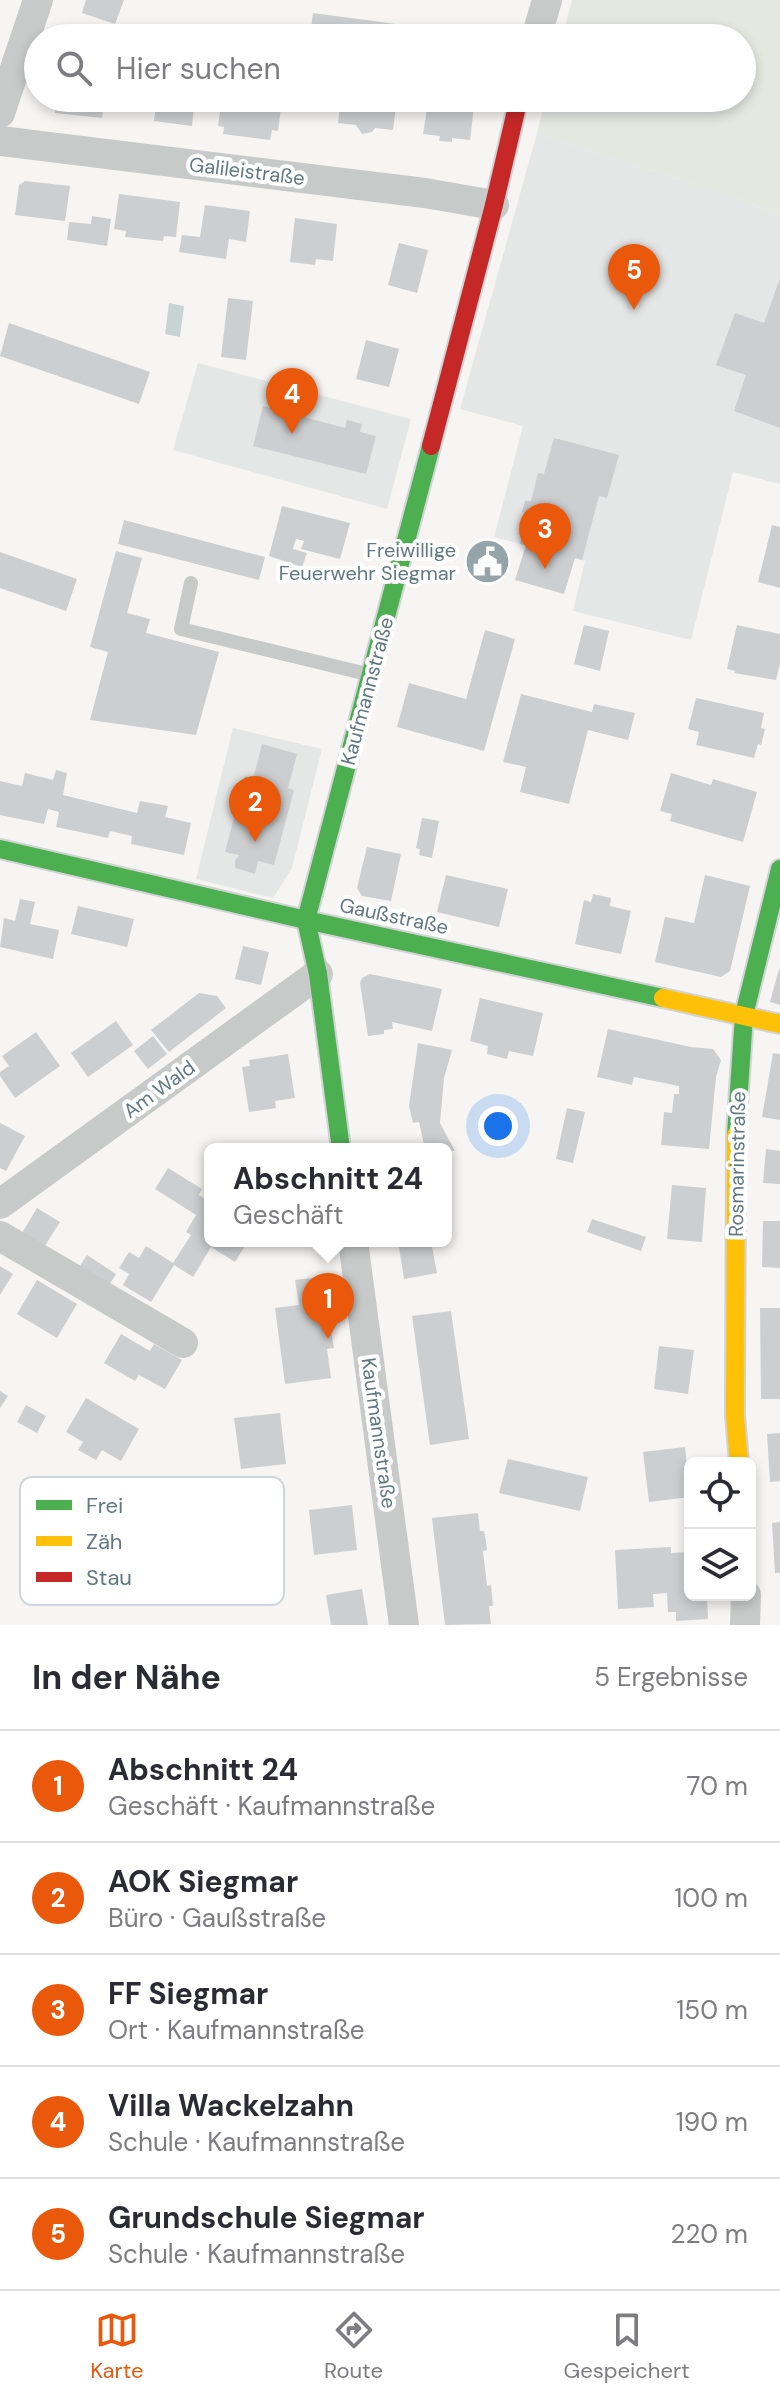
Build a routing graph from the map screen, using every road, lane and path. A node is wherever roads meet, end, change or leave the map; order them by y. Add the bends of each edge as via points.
1 (38, 0) edge
2 (547, 0) edge
3 (30, 24) edge
4 (540, 24) edge
5 (24, 42) edge
6 (516, 112) edge
7 (0, 113) edge
8 (0, 141) edge
9 (494, 205) junction
10 (191, 583) dead end
11 (371, 676) junction
12 (0, 849) edge
13 (780, 869) edge
14 (306, 920) junction
15 (318, 974) junction
16 (744, 1015) junction
17 (780, 1024) edge
18 (340, 1143) edge
19 (0, 1204) edge
20 (0, 1236) edge
21 (354, 1247) edge
22 (183, 1343) dead end
23 (738, 1457) edge
24 (746, 1601) edge
25 (404, 1625) edge
26 (745, 1625) edge

1 - 3 street
2 - 4 street
5 - 7 street
6 - 9 street, Kaufmannstraße
8 - 9 street, Galileistraße
9 - 11 street, Kaufmannstraße
10 - 11 lane via 181,629
11 - 14 street, Kaufmannstraße
12 - 14 street, Gaußstraße
13 - 16 street, Rosmarinstraße
14 - 15 street, Kaufmannstraße
14 - 16 street, Gaußstraße
15 - 18 street, Kaufmannstraße
15 - 19 street, Am Wald
16 - 17 street, Gaußstraße
16 - 23 street, Rosmarinstraße via 736,1139
20 - 22 street
21 - 25 street, Kaufmannstraße
24 - 26 street

